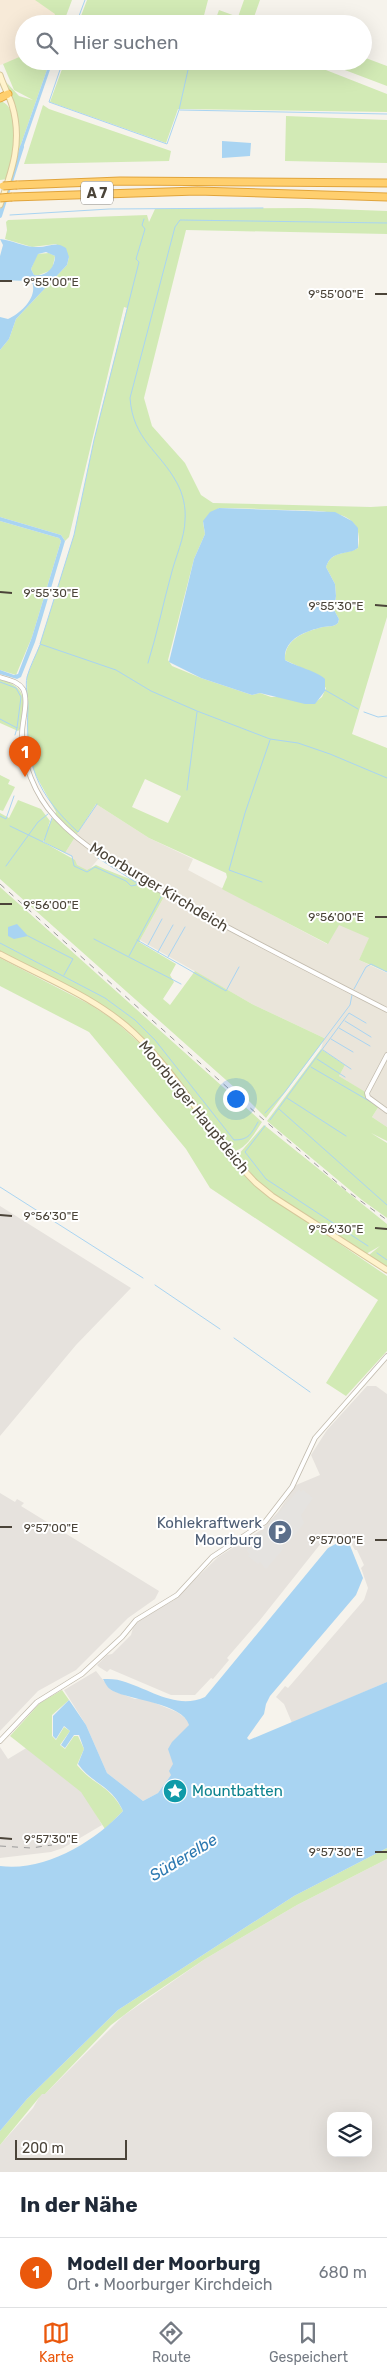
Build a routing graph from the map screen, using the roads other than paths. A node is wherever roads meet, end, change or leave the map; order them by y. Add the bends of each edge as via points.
1 (0, 75) edge
2 (0, 92) edge
3 (8, 94) junction
4 (0, 98) edge
5 (387, 183) edge
6 (1, 186) edge
7 (387, 197) edge
8 (0, 198) edge
9 (0, 205) edge
10 (0, 677) edge
11 (0, 954) edge
12 (387, 1010) edge
13 (387, 1055) edge
14 (387, 1111) edge
15 (386, 1269) edge
16 (387, 1356) edge
17 (0, 1741) edge

1 - 3 main road
2 - 3 highway
3 - 4 highway
3 - 9 main road via 15,116 17,142 12,172
5 - 6 highway, A 7, bridge via 120,181
7 - 8 highway, A 7, bridge via 190,191
10 - 12 street, Moorburger Kirchdeich via 13,681 23,690 22,736 27,766 37,791 53,815 71,833 164,893
11 - 15 main road, Moorburger Hauptdeich via 96,1004 125,1024 150,1049 256,1183
13 - 14 street via 366,1093
16 - 17 street via 315,1438 292,1487 265,1522 212,1558 177,1595 136,1620 82,1674 37,1702

